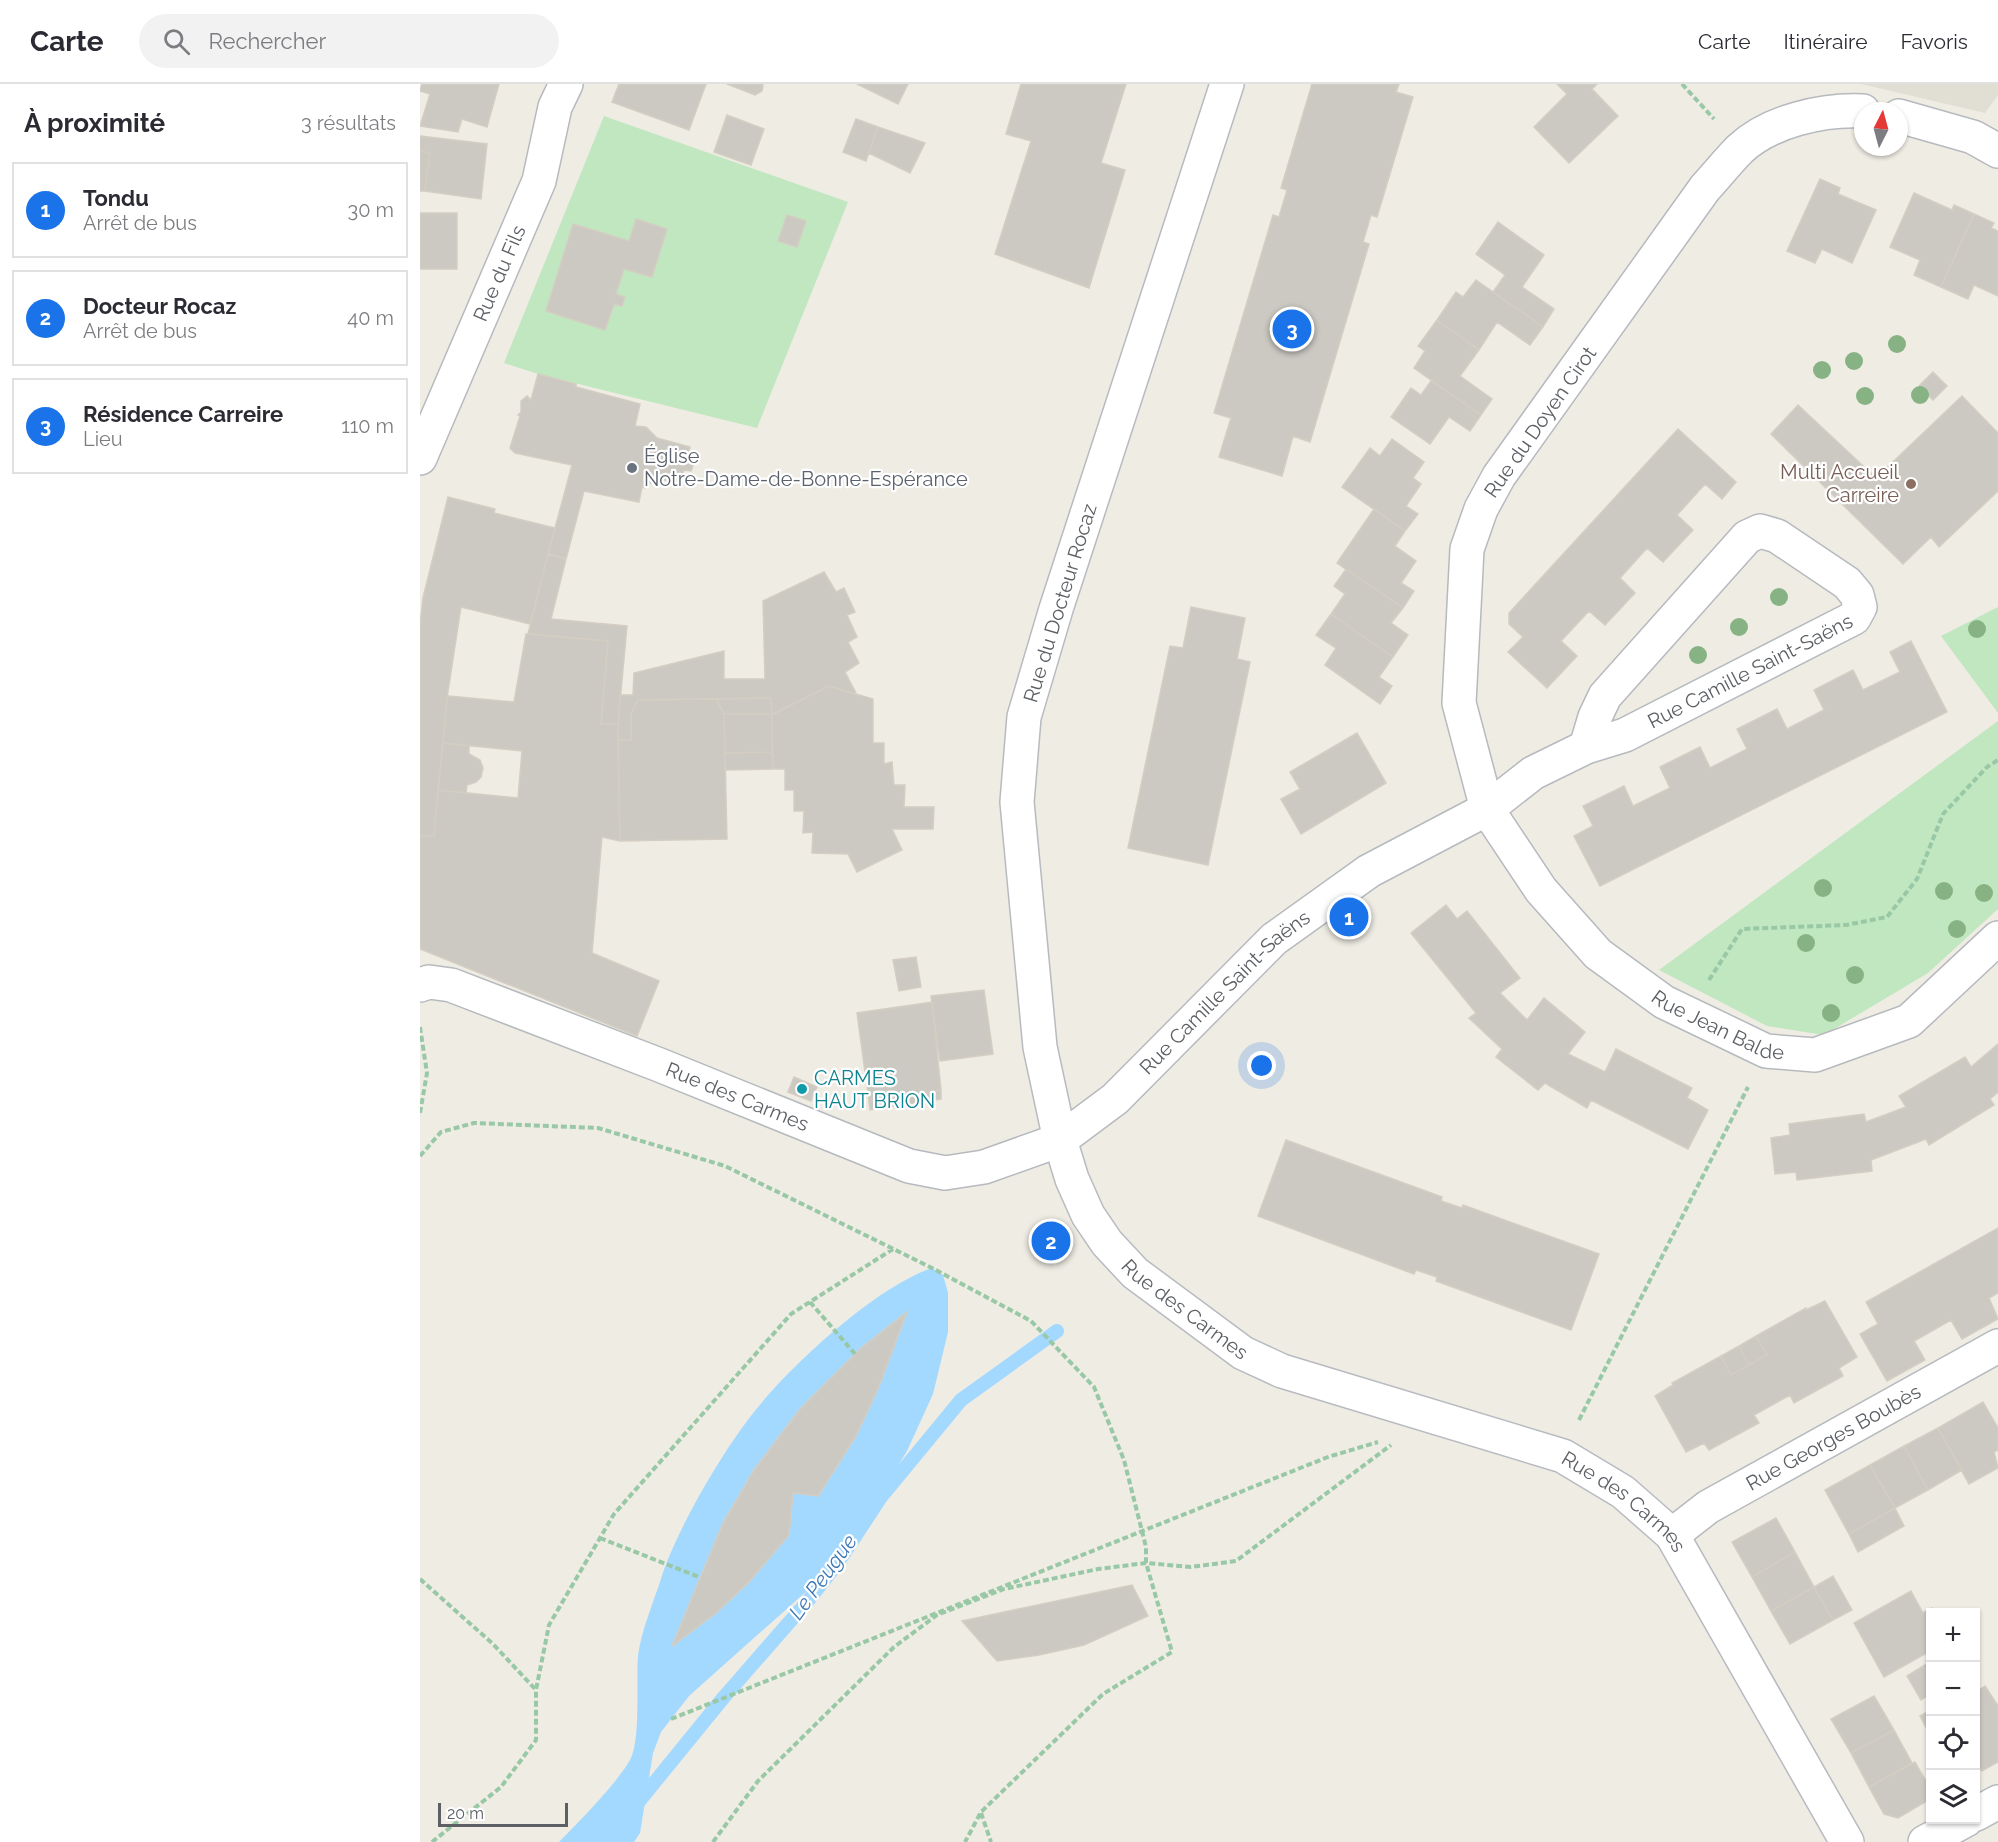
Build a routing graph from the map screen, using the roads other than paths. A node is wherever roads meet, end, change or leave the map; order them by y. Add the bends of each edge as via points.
1 (566, 84) edge
2 (1227, 84) edge
3 (1854, 111) edge
4 (1908, 119) edge
5 (1998, 151) edge
6 (420, 459) edge
7 (1586, 747) junction
8 (1487, 809) junction
9 (1998, 938) edge
10 (420, 985) edge
11 (1060, 1140) junction
12 (1998, 1346) edge
13 (1672, 1535) junction
14 (1998, 1802) edge
15 (1980, 1812) edge
16 (1959, 1824) edge
17 (1847, 1842) edge
18 (1925, 1842) edge

1 - 6 street, Rue du Fils via 555,107 539,180
2 - 11 street, Rue du Docteur Rocaz via 1024,717 1017,802 1040,1047
3 - 8 street, Rue du Doyen Cirot via 1841,110 1772,128 1741,148 1705,188 1499,476 1481,509 1467,549 1459,703
4 - 5 street via 1973,137
7 - 7 street, Rue Camille Saint-Saëns via 1625,735 1854,618 1860,607 1857,595 1847,583 1777,536 1760,531 1747,537 1605,696
7 - 8 street, Rue Camille Saint-Saëns via 1533,773
8 - 9 street, Rue Jean Balde via 1541,890 1598,954 1664,1002 1766,1051 1815,1055 1909,1021
8 - 11 street, Rue Camille Saint-Saëns via 1369,871 1274,939 1115,1098
10 - 11 street, Rue des Carmes via 429,982 451,986 909,1166 945,1173 984,1167
11 - 13 street, Rue des Carmes via 1088,1215 1107,1243 1144,1280 1243,1353 1282,1371 1563,1456 1623,1492
12 - 13 street, Rue Georges Boubès via 1708,1507
13 - 17 street, Rue des Carmes
14 - 15 street
16 - 18 street

